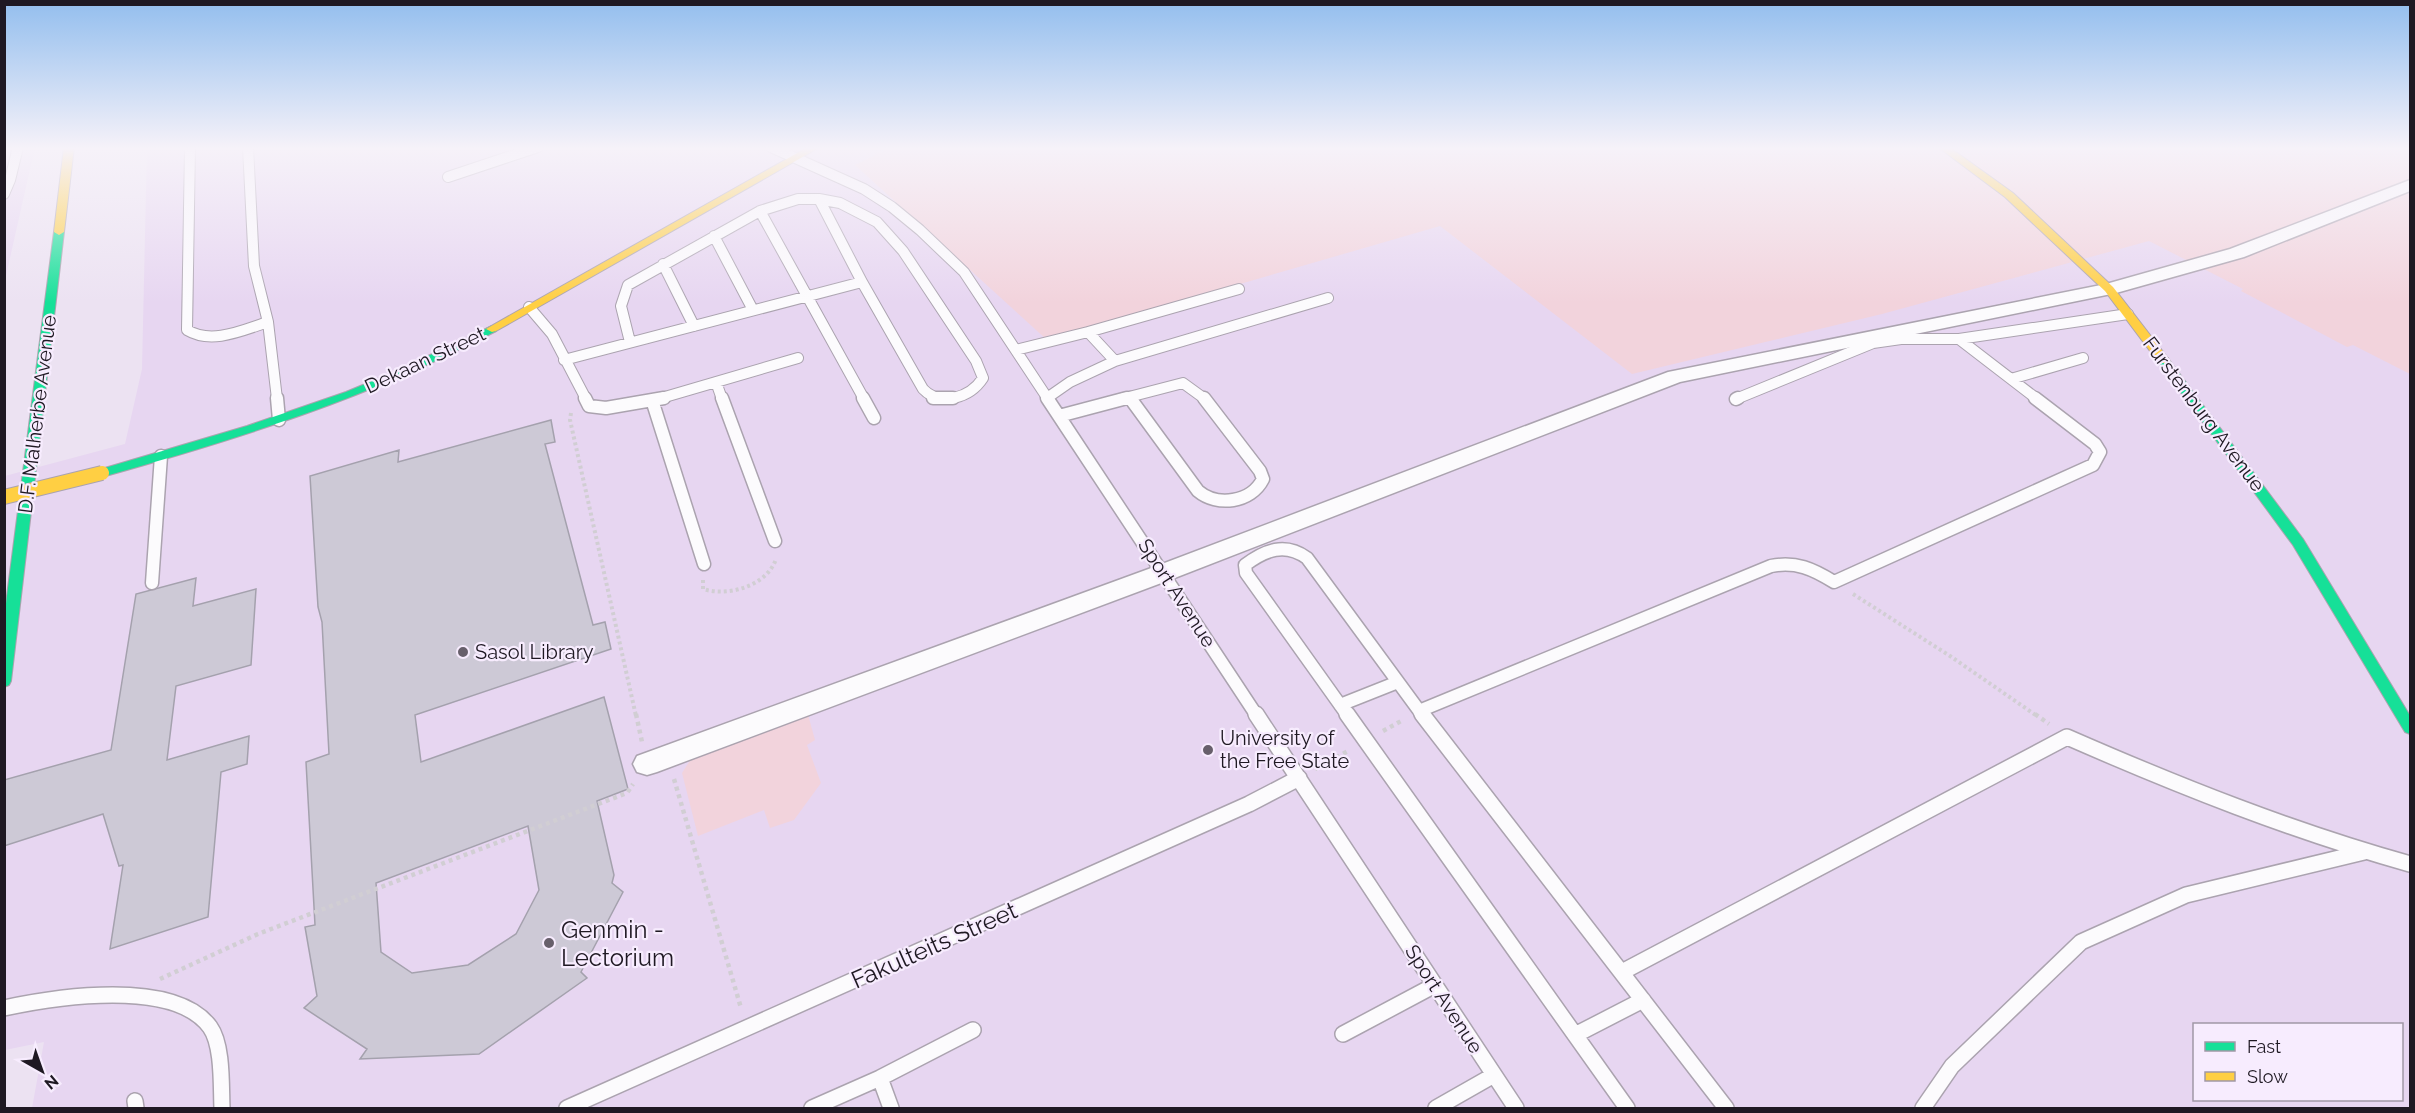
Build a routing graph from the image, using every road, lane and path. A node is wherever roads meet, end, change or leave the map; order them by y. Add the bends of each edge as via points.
1 (63, 199) edge
2 (189, 199) edge
3 (251, 199) edge
4 (716, 199) edge
5 (819, 199) junction
6 (877, 199) edge
7 (2013, 199) edge
8 (2374, 199) edge
9 (760, 211) junction
10 (714, 236) junction
11 (663, 264) junction
12 (862, 282) junction
13 (1239, 289) dead end
14 (2109, 289) junction
15 (807, 296) junction
16 (1328, 298) dead end
17 (529, 307) junction
18 (753, 310) junction
19 (2128, 314) junction
20 (268, 322) junction
21 (694, 326) junction
22 (1088, 332) junction
23 (1959, 339) junction
24 (630, 342) junction
25 (1016, 350) junction
26 (798, 358) dead end
27 (2083, 358) dead end
28 (564, 360) junction
29 (1115, 361) junction
30 (2011, 379) junction
31 (575, 382) junction
32 (716, 382) junction
33 (1129, 397) junction
34 (1047, 398) junction
35 (1736, 399) dead end
36 (652, 400) junction
37 (1059, 416) junction
38 (874, 418) dead end
39 (279, 420) junction
40 (161, 456) junction
41 (4, 497) edge
42 (775, 541) joint
43 (704, 564) joint
44 (1163, 573) junction
45 (1834, 582) junction
46 (152, 583) dead end
47 (4, 681) edge
48 (1398, 682) junction
49 (1340, 705) junction
50 (1419, 711) junction
51 (2410, 728) edge
52 (2067, 737) junction
53 (657, 760) junction
54 (1299, 778) junction
55 (2365, 852) junction
56 (2410, 864) edge
57 (1622, 972) junction
58 (1435, 986) junction
59 (125, 995) junction
60 (1643, 1000) junction
61 (4, 1008) edge
62 (747, 1029) junction
63 (973, 1030) dead end
64 (1343, 1034) dead end
65 (1575, 1035) junction
66 (1494, 1075) junction
67 (880, 1078) junction
68 (222, 1108) edge
69 (567, 1108) edge
70 (812, 1108) edge
71 (891, 1108) edge
72 (1436, 1108) edge
73 (1516, 1108) edge
74 (1628, 1108) edge
75 (1726, 1108) edge
76 (1923, 1108) edge

1 - 47 street, D.F. Malherbe Avenue
2 - 20 lane via 187,330 201,338 213,337
3 - 20 lane via 254,266
4 - 17 street, Dekaan Street
5 - 9 lane via 798,200
5 - 12 lane
5 - 12 lane via 840,203 877,222 903,251 976,361 983,378 980,385 945,399 930,396
6 - 25 lane, Sport Avenue via 931,239 964,272
7 - 14 street, Furstenburg Avenue
8 - 14 street via 2236,253
9 - 10 lane
9 - 15 lane
10 - 11 lane
10 - 18 lane
11 - 21 lane
11 - 24 lane via 628,285 621,294
12 - 15 lane
13 - 22 lane
14 - 19 street, Furstenburg Avenue
14 - 44 street via 1676,377
15 - 18 lane
15 - 38 lane
16 - 29 lane
17 - 28 lane via 552,334
17 - 39 street, Dekaan Street via 410,370
18 - 21 lane
19 - 23 lane
19 - 51 street, Furstenburg Avenue via 2298,542
20 - 39 lane
21 - 24 lane
22 - 25 lane
22 - 29 lane
23 - 30 lane
23 - 35 lane via 1873,343
24 - 28 lane
25 - 34 lane, Sport Avenue
26 - 32 lane
27 - 30 lane
28 - 31 lane
29 - 34 lane via 1070,382
30 - 45 lane via 2095,444 2100,452 2093,465
31 - 36 lane via 588,406 598,409
31 - 53 path via 570,420
32 - 36 lane
32 - 42 lane
33 - 33 lane via 1184,383 1193,387 1260,471 1261,485 1225,501 1206,498
33 - 37 lane
34 - 37 lane, Sport Avenue
36 - 43 lane
37 - 44 lane, Sport Avenue
39 - 40 street, Dekaan Street
40 - 41 street, Dekaan Street, bridge
40 - 46 lane
42 - 43 path via 777,563 762,580 710,593 703,590
44 - 53 street
44 - 54 lane, Sport Avenue
45 - 50 lane via 1800,564 1771,566
45 - 52 path
48 - 49 lane
48 - 49 lane via 1301,553 1284,548 1255,557 1245,565 1246,573
48 - 50 lane
49 - 65 lane
50 - 57 lane
52 - 55 lane via 2248,813
52 - 57 lane
53 - 59 path via 627,793 258,934
53 - 62 path
54 - 58 lane, Sport Avenue
54 - 62 lane, Fakulteits Street
55 - 56 lane
55 - 76 lane via 2186,895 2081,942 1952,1066
57 - 60 lane
58 - 64 lane
58 - 66 lane, Sport Avenue
59 - 61 lane via 52,998
59 - 68 lane via 168,1000 197,1014 211,1028 218,1049
60 - 65 lane
60 - 75 lane
62 - 69 lane, Fakulteits Street
63 - 67 lane
65 - 74 lane
66 - 72 lane
66 - 73 lane, Sport Avenue
67 - 70 lane
67 - 71 lane

